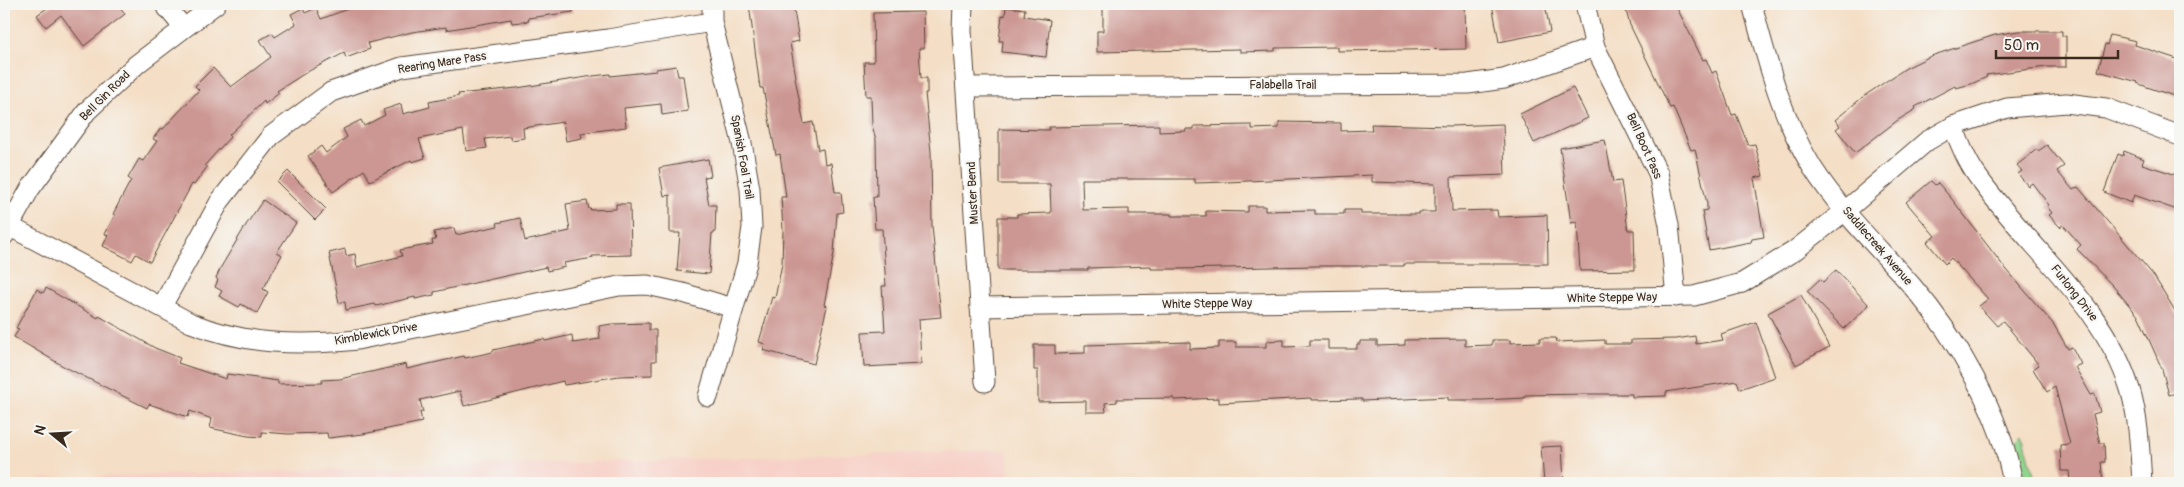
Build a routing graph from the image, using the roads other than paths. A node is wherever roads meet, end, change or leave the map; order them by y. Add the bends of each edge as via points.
1 (164, 4) edge
2 (216, 4) edge
3 (963, 4) edge
4 (1585, 4) edge
5 (1752, 4) edge
6 (712, 13) edge
7 (183, 27) junction
8 (1595, 47) junction
9 (966, 87) junction
10 (1953, 126) junction
11 (2180, 136) edge
12 (1845, 211) junction
13 (6, 231) edge
14 (1676, 297) junction
15 (162, 306) junction
16 (980, 307) junction
17 (733, 308) junction
18 (985, 382) dead end
19 (708, 397) dead end
20 (2013, 483) edge
21 (2142, 483) edge

1 - 7 street
2 - 7 street, Bell Gin Road
3 - 9 street, Muster Bend
4 - 8 street, Bell Boot Pass
5 - 12 street, Saddlecreek Avenue via 1774,85 1794,136 1813,169
6 - 15 street, Rearing Mare Pass via 608,39 402,68 331,92 271,136 226,194
6 - 17 street, Spanish Foal Trail via 750,189 752,227 747,263
7 - 13 street, Bell Gin Road via 87,111 30,189
8 - 9 street, Falabella Trail via 1504,79 1468,84
8 - 14 street, Bell Boot Pass via 1658,173 1669,225
9 - 16 street, Muster Bend
10 - 11 street, White Steppe Way via 2007,108 2066,103 2106,108
10 - 12 street, White Steppe Way via 1913,151
10 - 21 street, Furlong Drive via 1977,176 2085,303 2113,349 2130,390 2138,432
12 - 14 street, White Steppe Way via 1794,251 1742,283 1694,296
12 - 20 street, Saddlecreek Avenue via 1941,321 1965,359 1992,414
13 - 15 street, Kimblewick Drive
14 - 16 street, White Steppe Way
15 - 17 street, Kimblewick Drive via 214,332 282,343 357,340 619,286 646,285
16 - 18 street, Muster Bend
17 - 19 street, Spanish Foal Trail

